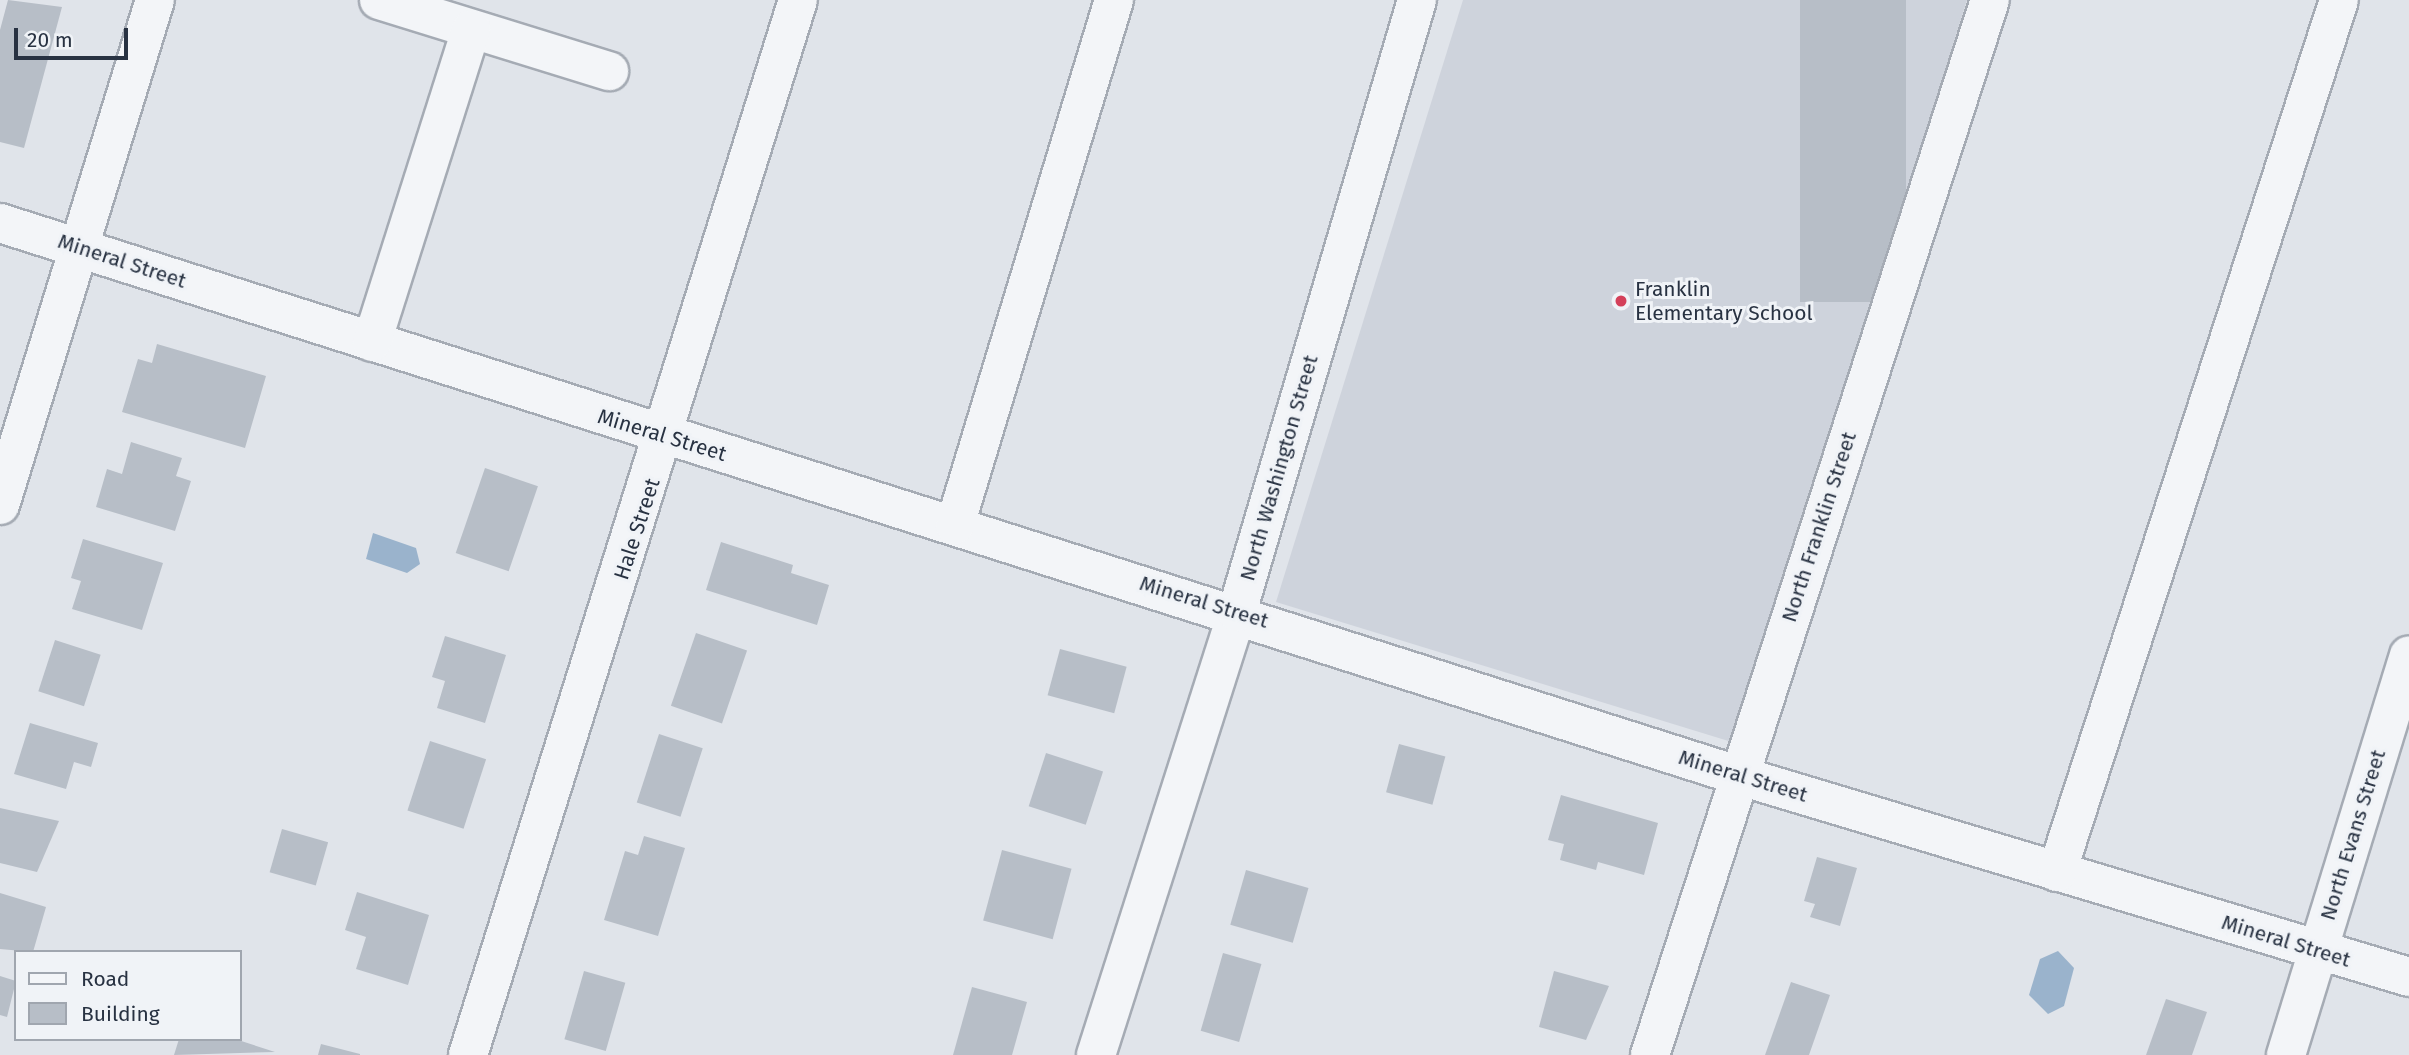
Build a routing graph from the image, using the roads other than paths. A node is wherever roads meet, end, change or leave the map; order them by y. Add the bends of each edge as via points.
1 (155, 0) edge
2 (379, 0) edge
3 (798, 0) edge
4 (1114, 0) edge
5 (1417, 0) edge
6 (1990, 0) edge
7 (2339, 0) edge
8 (471, 29) junction
9 (609, 71) dead end
10 (0, 223) edge
11 (75, 246) junction
12 (372, 342) junction
13 (666, 436) junction
14 (0, 505) edge
15 (955, 525) junction
16 (1237, 612) junction
17 (2409, 656) edge
18 (1737, 775) junction
19 (2057, 872) junction
20 (2317, 951) junction
21 (2409, 977) edge
22 (468, 1055) edge
23 (1096, 1055) edge
24 (1650, 1055) edge
25 (2286, 1055) edge

1 - 11 street
2 - 8 street
3 - 13 street, Hale Street
4 - 15 street
5 - 16 street, North Washington Street
6 - 18 street, North Franklin Street
7 - 19 street
8 - 9 street
8 - 12 street
10 - 11 street, Mineral Street
11 - 12 street, Mineral Street
11 - 14 street
12 - 13 street, Mineral Street
13 - 15 street, Mineral Street
13 - 22 street, Hale Street
15 - 16 street, Mineral Street
16 - 18 street, Mineral Street
16 - 23 street, North Washington Street
17 - 20 street, North Evans Street
18 - 19 street, Mineral Street
18 - 24 street, North Franklin Street
19 - 20 street, Mineral Street
20 - 21 street, Mineral Street
20 - 25 street, North Evans Street

